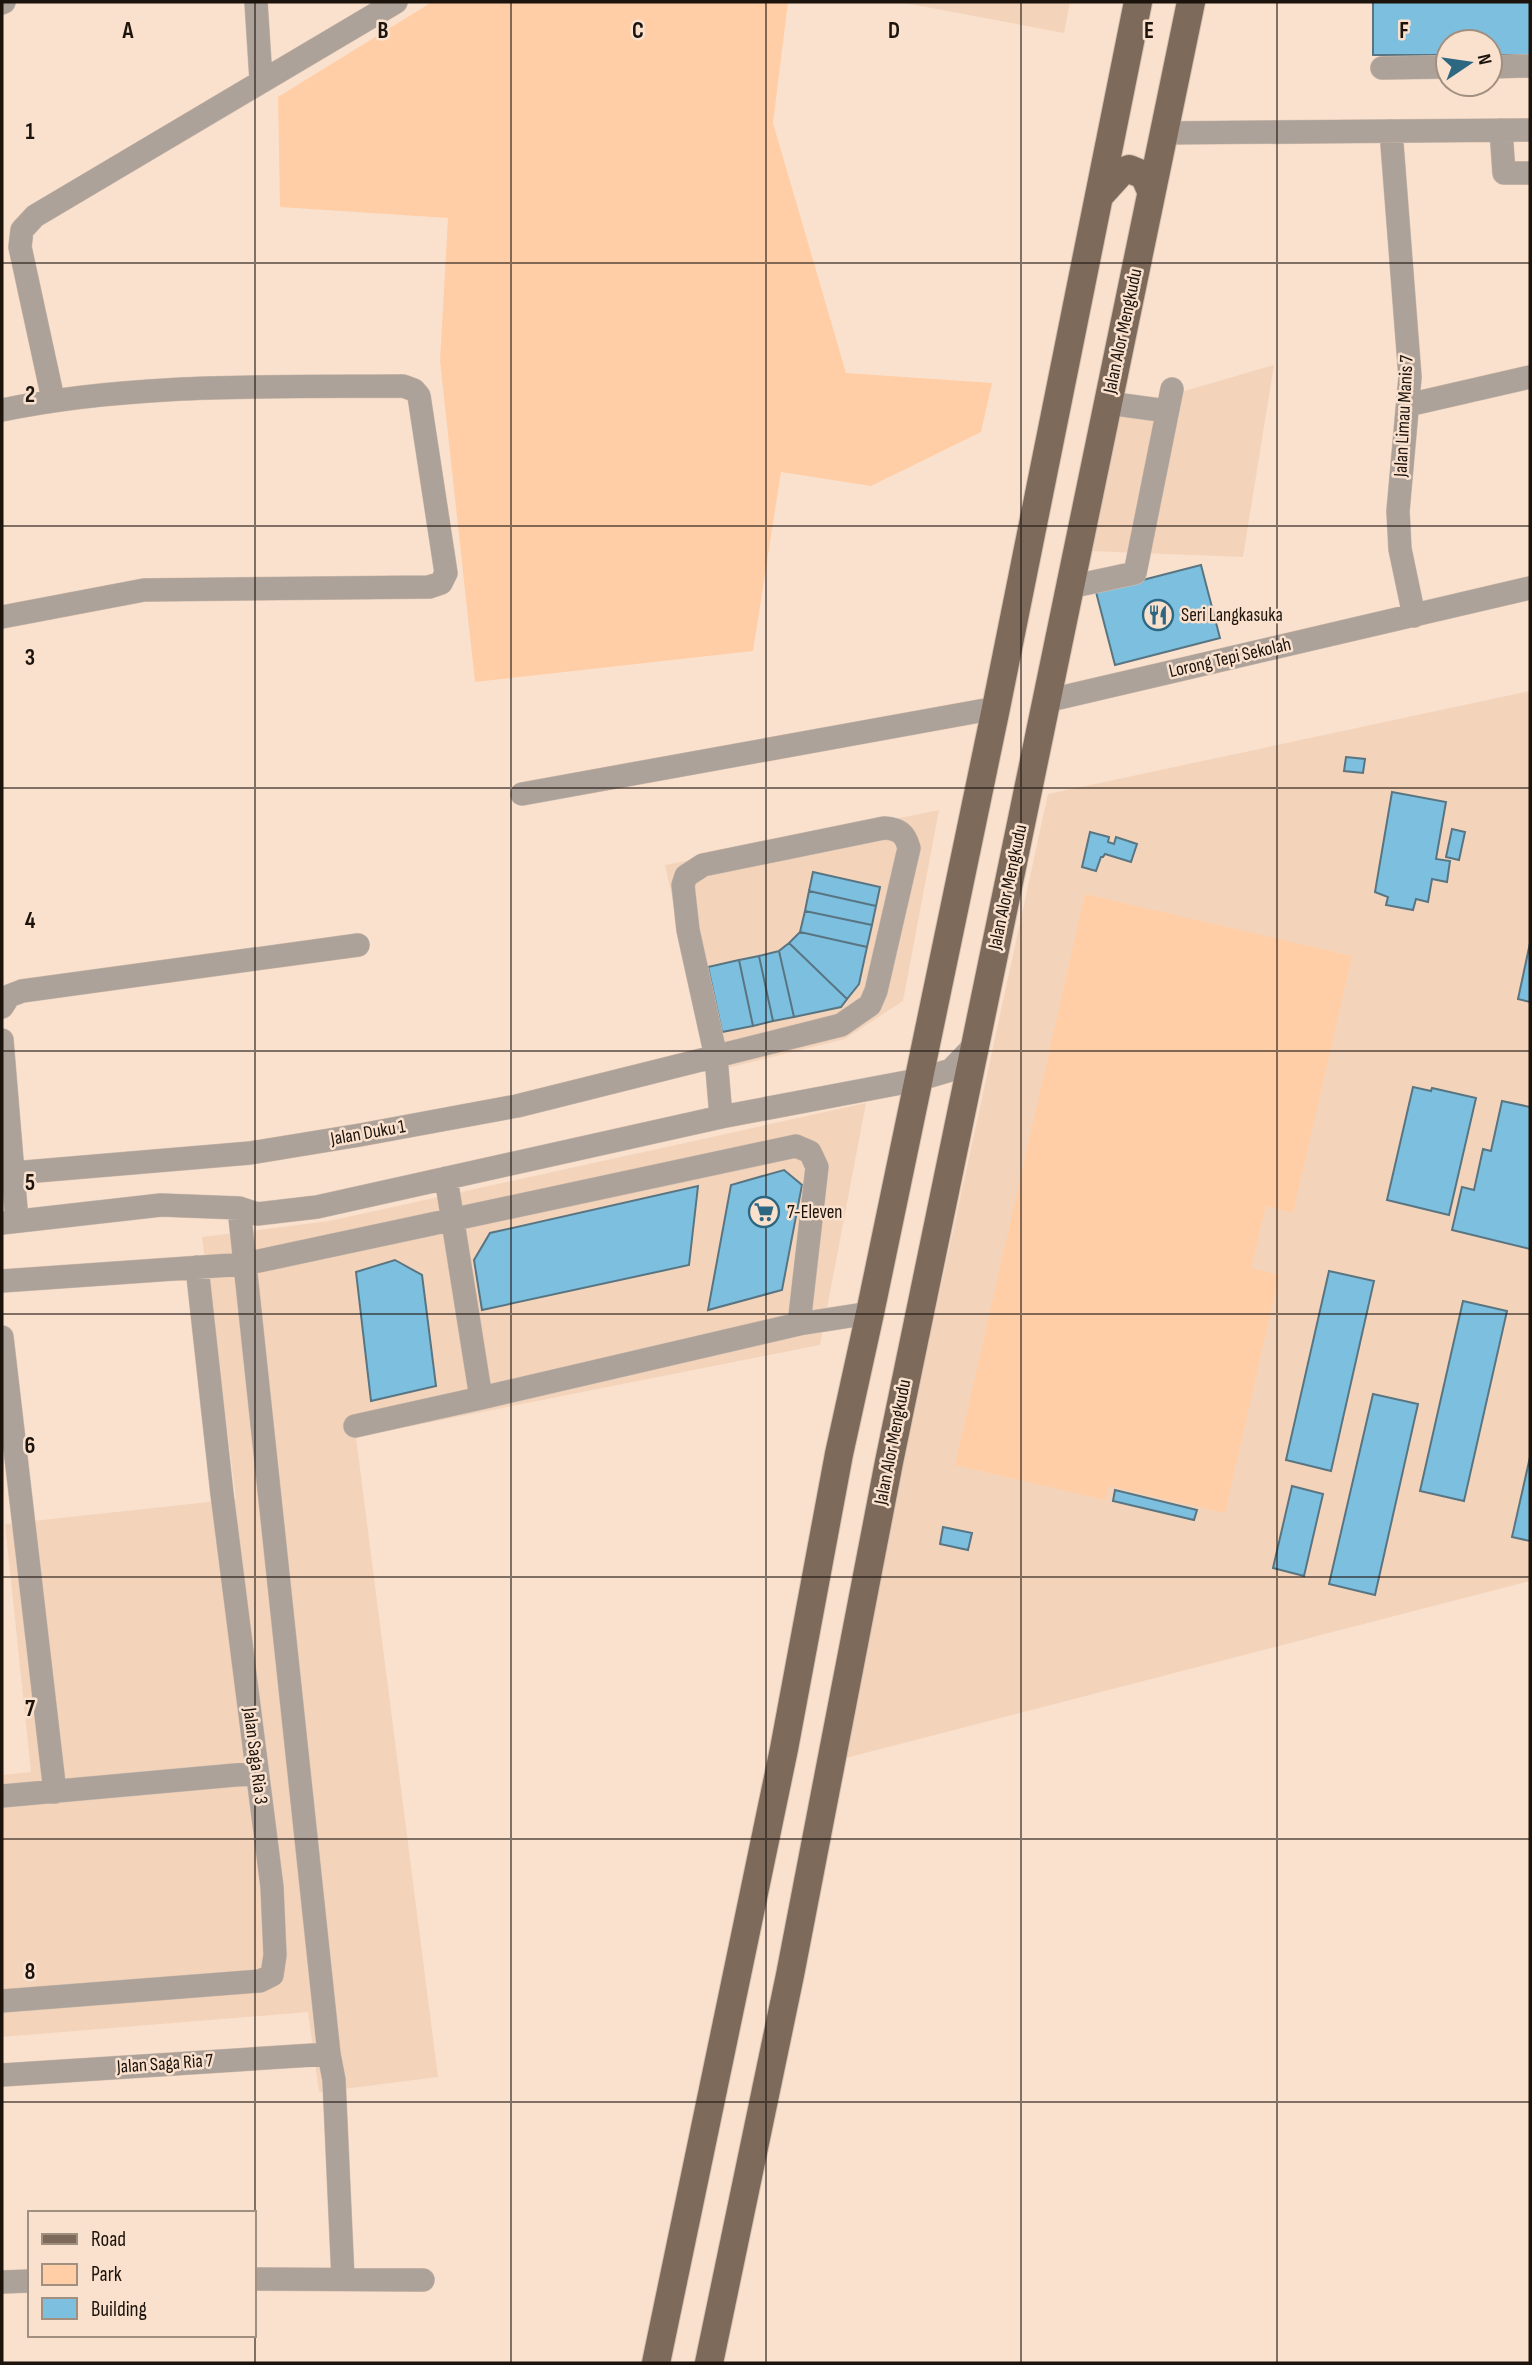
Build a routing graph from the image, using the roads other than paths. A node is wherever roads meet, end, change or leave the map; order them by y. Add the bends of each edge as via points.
1 (256, 2) edge
2 (396, 2) edge
3 (1138, 2) edge
4 (1191, 2) edge
5 (1530, 66) edge
6 (1434, 67) edge
7 (1504, 67) edge
8 (1382, 68) dead end
9 (261, 80) junction
10 (1501, 130) junction
11 (1530, 130) edge
12 (1391, 131) junction
13 (1163, 133) junction
14 (1530, 173) edge
15 (1151, 191) junction
16 (1101, 194) junction
17 (1530, 377) edge
18 (53, 400) junction
19 (1108, 403) junction
20 (1408, 405) junction
21 (2, 410) edge
22 (1070, 587) junction
23 (1530, 588) edge
24 (1414, 616) junction
25 (2, 617) edge
26 (1046, 701) junction
27 (996, 708) junction
28 (522, 794) dead end
29 (358, 945) dead end
30 (2, 1007) edge
31 (2, 1040) edge
32 (975, 1045) junction
33 (716, 1057) junction
34 (917, 1080) junction
35 (721, 1116) junction
36 (13, 1173) junction
37 (446, 1178) junction
38 (239, 1208) junction
39 (453, 1220) junction
40 (9, 1222) edge
41 (245, 1264) junction
42 (197, 1267) junction
43 (2, 1281) edge
44 (870, 1313) junction
45 (799, 1324) junction
46 (2, 1337) edge
47 (481, 1398) junction
48 (355, 1426) dead end
49 (257, 1773) junction
50 (55, 1792) junction
51 (2, 1796) edge
52 (2, 2001) edge
53 (329, 2054) junction
54 (2, 2075) edge
55 (256, 2279) edge
56 (343, 2279) junction
57 (423, 2280) dead end
58 (28, 2281) edge
59 (2, 2282) edge
60 (656, 2363) edge
61 (709, 2363) edge

1 - 9 street
2 - 9 street
3 - 16 main road
4 - 13 main road, Jalan Alor Mengkudu
5 - 7 street
6 - 8 street
9 - 18 street via 34,216 22,230 20,247
10 - 11 street
10 - 12 street
10 - 14 street via 1504,173
12 - 13 street
12 - 20 street, Jalan Limau Manis 7 via 1410,377
13 - 15 main road, Jalan Alor Mengkudu
15 - 16 main road via 1144,174 1129,169
15 - 19 main road, Jalan Alor Mengkudu
16 - 27 main road
17 - 20 street
18 - 21 street
18 - 25 street via 133,391 403,386 414,390 419,396 446,573 441,583 429,587 144,590
19 - 22 main road, Jalan Alor Mengkudu
19 - 22 street via 1169,400 1135,573
20 - 24 street, Jalan Limau Manis 7 via 1399,523
22 - 26 main road, Jalan Alor Mengkudu
23 - 24 street, Lorong Tepi Sekolah
24 - 26 street, Lorong Tepi Sekolah
26 - 32 main road, Jalan Alor Mengkudu
27 - 28 street
27 - 34 main road
29 - 30 street via 22,991 9,996
31 - 36 street
32 - 34 street via 951,1070
32 - 61 main road, Jalan Alor Mengkudu
33 - 33 street, Jalan Duku 1 via 688,930 685,876 703,865 884,828 901,832 909,848 870,1005 841,1025
33 - 35 street
33 - 36 street, Jalan Duku 1 via 517,1106 360,1135 250,1153
34 - 35 street
34 - 44 main road
35 - 37 street
36 - 40 street
37 - 38 street via 284,1212 257,1214
37 - 39 street
38 - 40 street via 151,1205
38 - 41 street
39 - 41 street
39 - 45 street via 796,1146 810,1152 817,1167
39 - 47 street
41 - 42 street
41 - 53 street
42 - 43 street
42 - 49 street, Jalan Saga Ria 3
44 - 45 street
44 - 60 main road
45 - 47 street
46 - 50 street
47 - 48 street
49 - 50 street
49 - 52 street, Jalan Saga Ria 3 via 272,1887 272,1975 260,1981
50 - 51 street
53 - 54 street, Jalan Saga Ria 7
53 - 56 street
55 - 56 street
56 - 57 street
58 - 59 street

